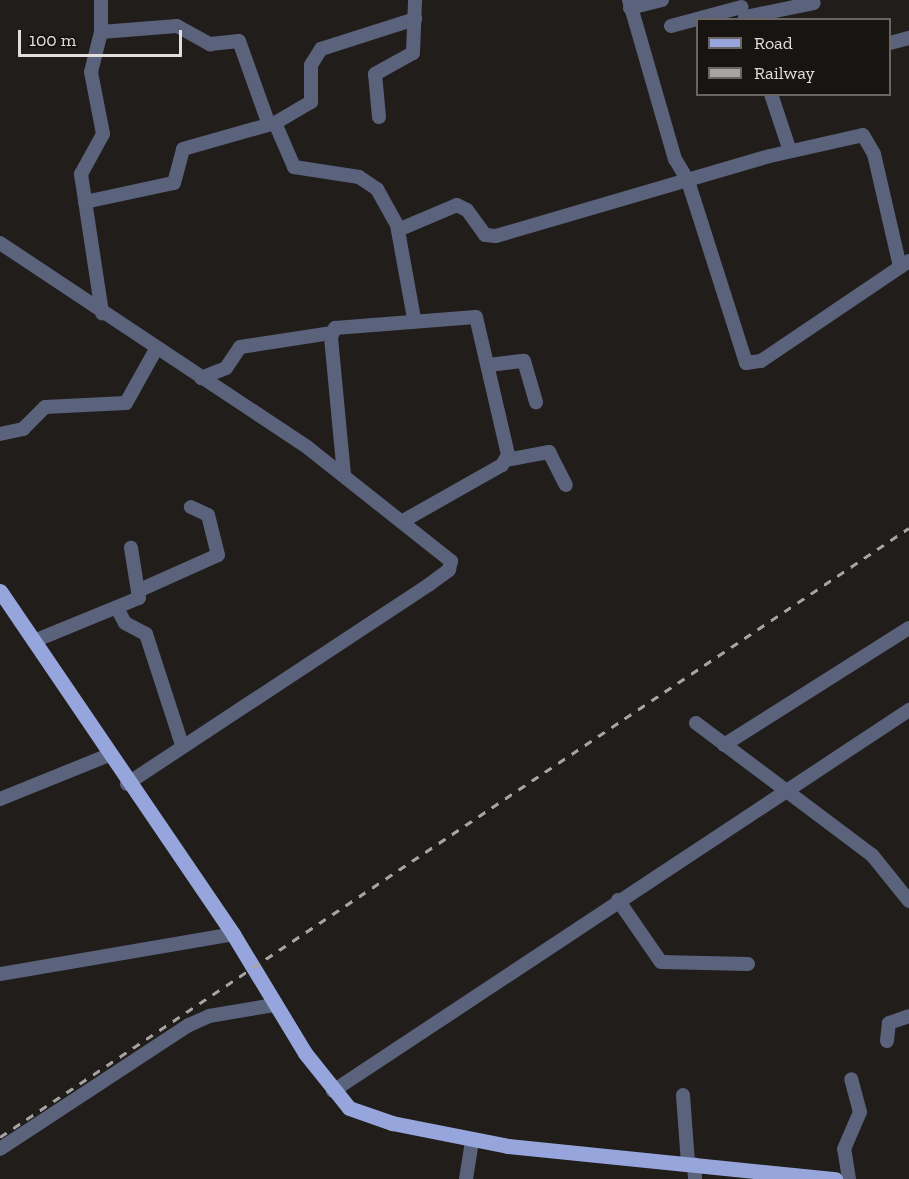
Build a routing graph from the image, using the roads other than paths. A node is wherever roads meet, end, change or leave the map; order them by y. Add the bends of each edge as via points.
1 (101, 0) edge
2 (416, 0) edge
3 (662, 0) edge
4 (814, 3) dead end
5 (630, 4) edge
6 (743, 11) edge
7 (709, 18) edge
8 (415, 19) junction
9 (696, 21) edge
10 (671, 26) dead end
11 (101, 32) junction
12 (909, 38) edge
13 (891, 43) edge
14 (772, 96) edge
15 (379, 117) dead end
16 (272, 122) junction
17 (790, 151) junction
18 (688, 181) junction
19 (85, 202) junction
20 (398, 230) junction
21 (0, 243) edge
22 (905, 264) edge
23 (102, 313) junction
24 (414, 319) junction
25 (332, 333) junction
26 (156, 349) junction
27 (489, 365) junction
28 (201, 378) junction
29 (537, 402) dead end
30 (0, 434) edge
31 (506, 460) junction
32 (344, 475) junction
33 (566, 485) dead end
34 (191, 507) dead end
35 (402, 521) junction
36 (131, 548) dead end
37 (141, 589) junction
38 (0, 591) edge
39 (117, 608) junction
40 (909, 628) edge
41 (34, 641) junction
42 (909, 710) edge
43 (696, 723) dead end
44 (182, 745) junction
45 (724, 745) junction
46 (109, 755) junction
47 (127, 784) junction
48 (780, 791) junction
49 (0, 799) edge
50 (909, 876) edge
51 (896, 882) junction
52 (618, 900) junction
53 (909, 901) edge
54 (233, 934) junction
55 (748, 964) dead end
56 (0, 974) edge
57 (274, 1005) junction
58 (909, 1016) edge
59 (887, 1041) dead end
60 (851, 1079) dead end
61 (333, 1091) junction
62 (683, 1095) dead end
63 (472, 1140) junction
64 (0, 1149) edge
65 (692, 1169) edge
66 (466, 1179) edge
67 (835, 1179) edge
68 (849, 1179) edge

1 - 11 street
2 - 8 street
3 - 5 street
4 - 6 street
5 - 18 street via 675,159
6 - 7 street
8 - 15 street via 411,56 375,74
8 - 16 street via 321,49 311,65 311,102
9 - 10 street
11 - 16 street via 177,26 210,44 239,41
11 - 19 street via 90,72 103,134 81,165
12 - 13 street
14 - 17 street
16 - 19 street via 183,149 174,183
16 - 20 street via 294,167 366,180 387,203
17 - 18 street
17 - 22 street via 856,136 869,140
18 - 20 street via 490,237 457,205
18 - 22 street via 749,366
19 - 23 street
20 - 24 street
21 - 23 street
23 - 26 street
24 - 25 street via 341,325
24 - 27 street via 476,317
25 - 28 street via 240,347 226,368
25 - 32 street
26 - 28 street
26 - 30 street via 126,403 45,407 23,429
27 - 29 street via 526,363
27 - 31 street via 508,448
28 - 32 street
31 - 33 street via 549,452
31 - 35 street
32 - 35 street
34 - 37 street via 207,515 218,555
35 - 44 street via 449,558 449,570
36 - 37 street
37 - 39 street via 139,598
38 - 41 main road
39 - 41 street
39 - 44 street via 125,623 146,633
40 - 45 street
41 - 46 main road
42 - 48 street
43 - 45 street
44 - 47 street
45 - 48 street
46 - 47 main road
46 - 49 street
47 - 54 main road
48 - 51 street via 872,855
48 - 52 street
50 - 51 street
51 - 53 street
52 - 55 street via 662,962
52 - 61 street
54 - 56 street
54 - 57 main road
57 - 61 main road
57 - 64 street via 195,1022
58 - 59 street via 889,1023
60 - 68 street via 860,1112 844,1149
61 - 63 main road via 361,1114
62 - 65 street
63 - 65 main road
63 - 66 street
65 - 67 main road

